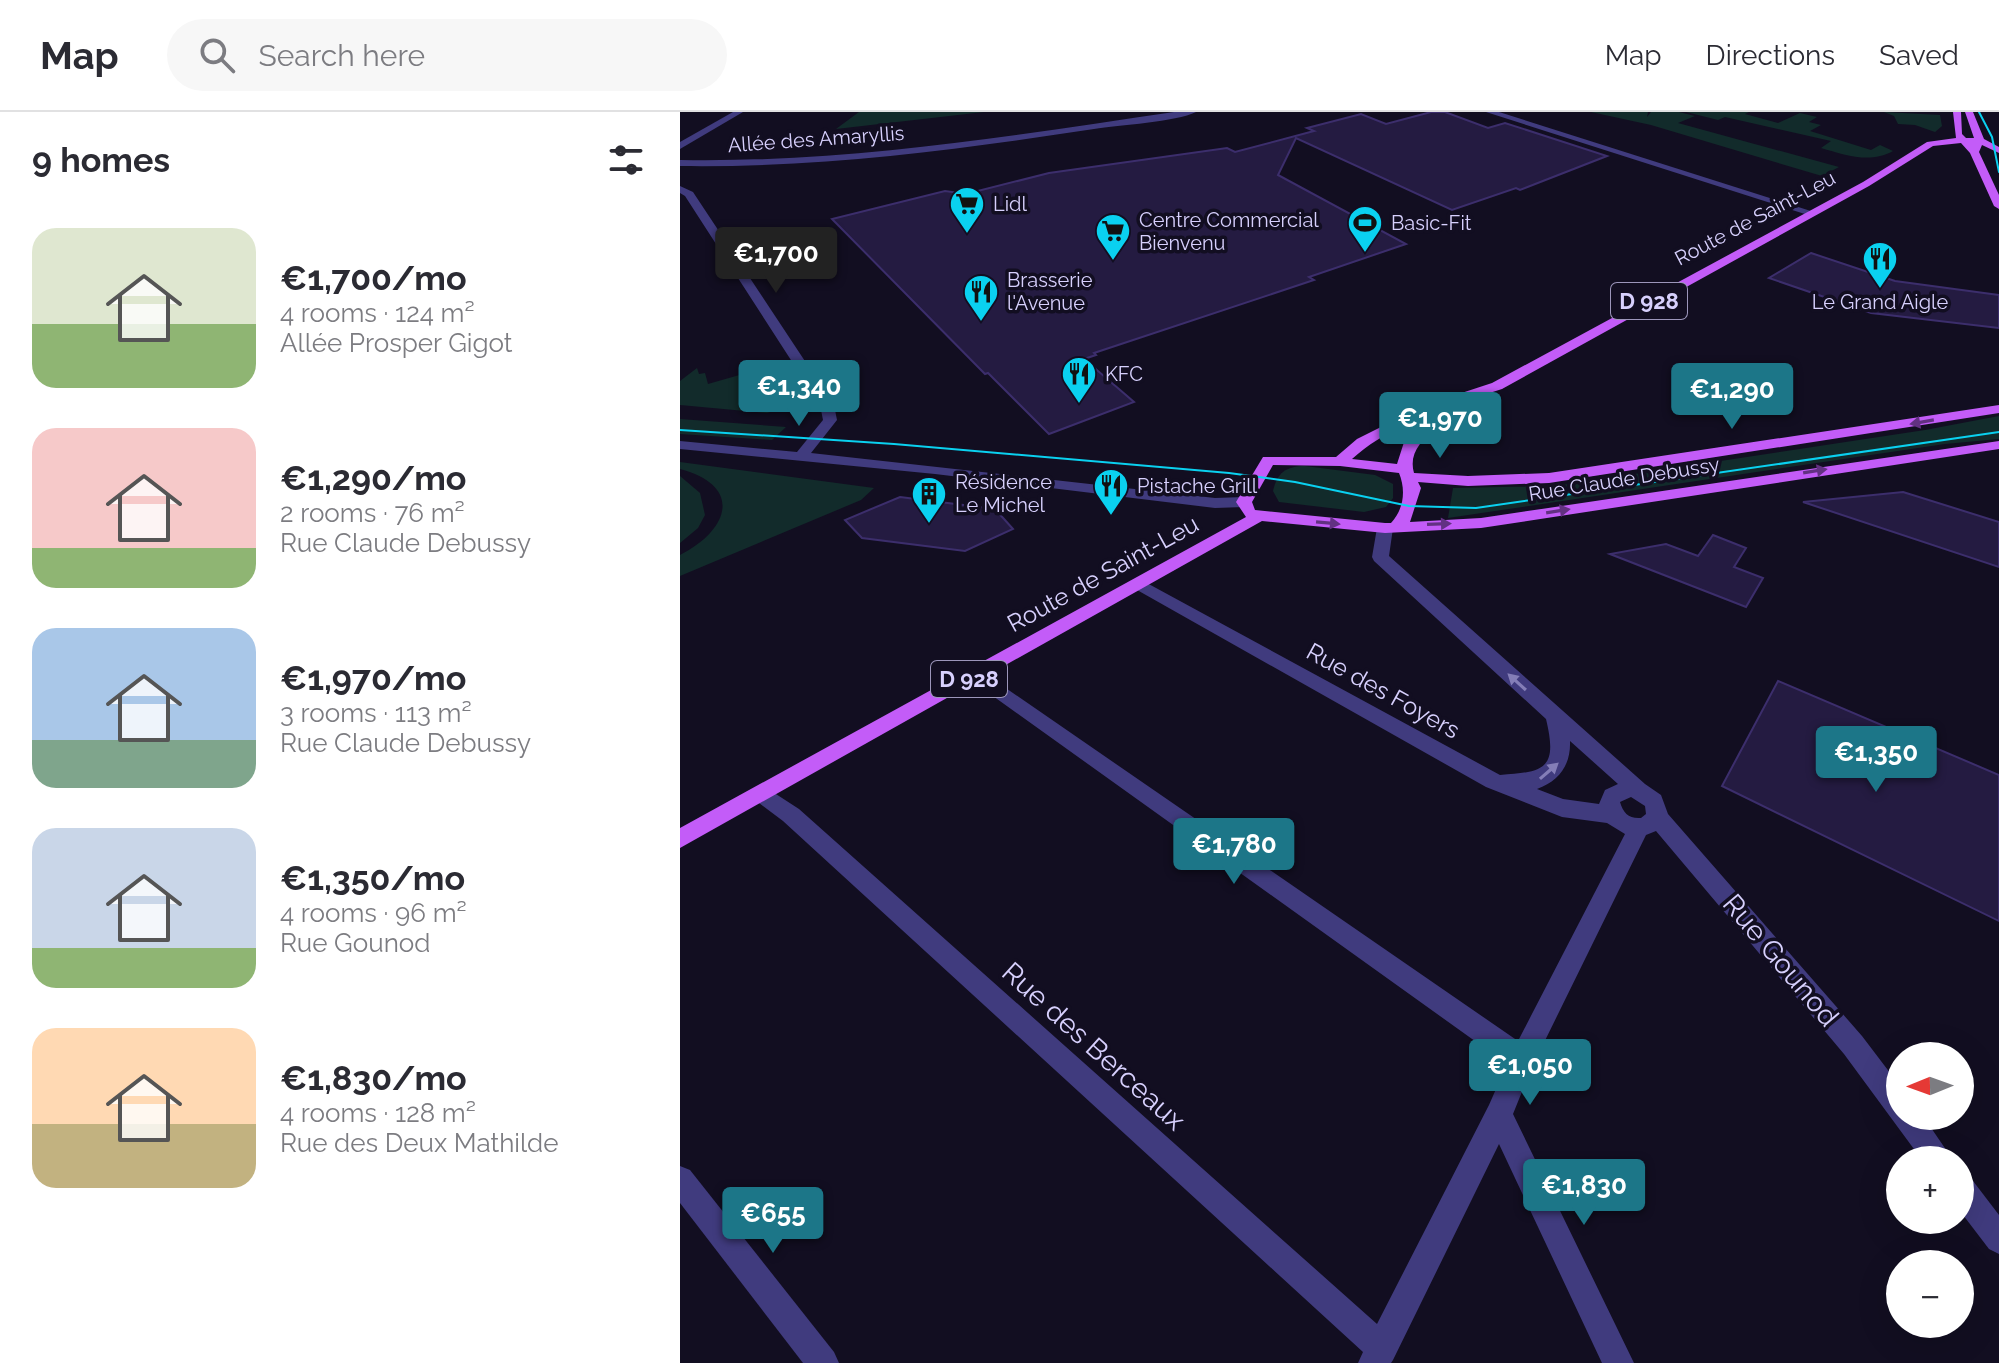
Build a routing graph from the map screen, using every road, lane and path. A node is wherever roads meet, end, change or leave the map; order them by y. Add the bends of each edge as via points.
1 (739, 112) edge
2 (1192, 112) edge
3 (1490, 112) edge
4 (1957, 112) edge
5 (1971, 118) edge
6 (1960, 136) junction
7 (1980, 141) junction
8 (680, 146) edge
9 (1999, 150) edge
10 (1974, 152) junction
11 (1918, 154) junction
12 (680, 163) edge
13 (680, 189) edge
14 (1999, 206) edge
15 (1812, 213) junction
16 (1486, 391) junction
17 (1999, 409) edge
18 (680, 445) edge
19 (1999, 445) edge
20 (801, 456) junction
21 (1340, 462) junction
22 (1407, 473) junction
23 (1244, 502) junction
24 (1258, 517) junction
25 (1391, 527) junction
26 (1139, 586) junction
27 (974, 676) junction
28 (1556, 718) junction
29 (1493, 781) junction
30 (1638, 790) junction
31 (762, 794) junction
32 (1613, 815) junction
33 (1648, 822) junction
34 (680, 839) edge
35 (1522, 1059) junction
36 (1886, 1090) edge
37 (1499, 1115) junction
38 (680, 1180) edge
39 (1974, 1206) edge
40 (1999, 1239) edge
41 (1378, 1356) edge
42 (823, 1363) edge
43 (1618, 1363) edge

1 - 8 street
2 - 12 street, Allée des Amaryllis via 884,154 735,165
3 - 15 street
4 - 6 main road
5 - 7 main road
6 - 7 main road, Route de Saint-Leu
6 - 10 main road
6 - 11 main road, Route de Saint-Leu / D 928 via 1935,142
7 - 9 main road
7 - 10 main road
10 - 11 main road, Route de Saint-Leu / D 928
10 - 14 main road
11 - 15 main road, Route de Saint-Leu / D 928
13 - 20 street via 688,192 823,398 827,425
15 - 16 main road, Route de Saint-Leu / D 928
16 - 21 main road, Route de Saint-Leu / D 928 via 1430,408 1362,442
16 - 22 main road, Route de Saint-Leu / D 928 via 1410,442
17 -> 22 main road, Rue Claude Debussy via 1549,478 1468,481
18 - 20 street
25 -> 19 main road, Rue Claude Debussy via 1481,523
20 - 23 street
21 - 22 main road, Rue Claude Debussy
21 - 23 main road, Rue Claude Debussy via 1268,460
22 - 25 main road, D 928 via 1412,497 1405,518
23 - 24 main road
24 -> 25 main road, Rue Claude Debussy
24 - 26 main road, Route de Saint-Leu / D 928
28 -> 25 street via 1380,557
26 - 27 main road, Route de Saint-Leu / D 928
26 - 29 street, Rue des Foyers
27 - 31 main road, Route de Saint-Leu / D 928
27 - 35 street
29 -> 28 street via 1527,784 1551,773 1562,754
28 - 30 street
29 - 32 street, Rue des Foyers via 1562,808
30 - 32 street via 1616,792 1609,802
30 - 33 street via 1656,804
31 - 34 main road, Route de Saint-Leu / D 928
31 - 41 street, Rue des Berceaux via 791,815
32 - 33 street via 1625,825
33 - 35 street
33 - 36 street, Rue Gounod via 1843,1033
35 - 37 street
37 - 41 street
37 - 43 street
38 - 42 street
39 - 40 street

